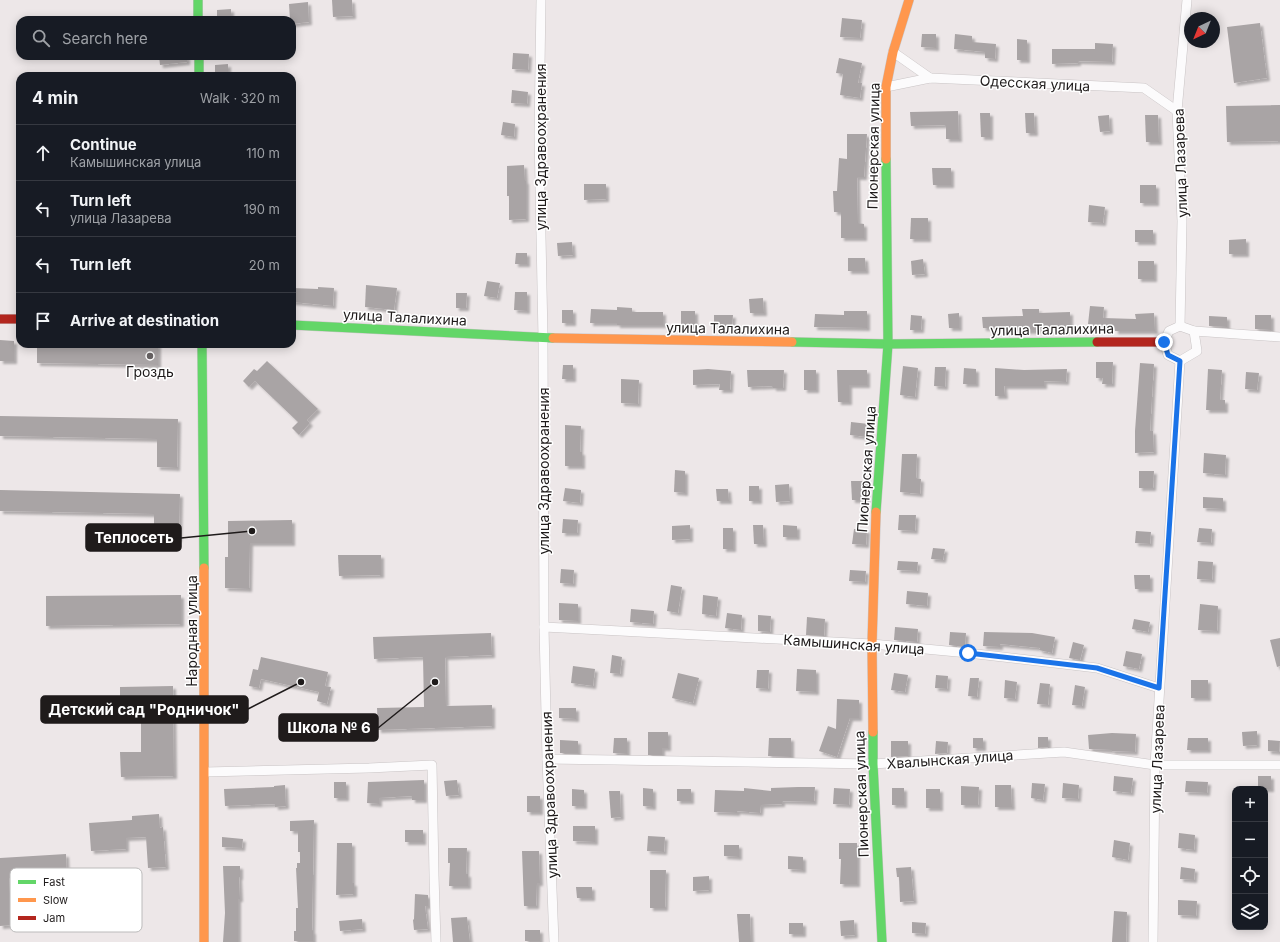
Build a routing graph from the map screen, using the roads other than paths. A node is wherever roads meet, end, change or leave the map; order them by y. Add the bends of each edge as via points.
1 (198, 0) edge
2 (541, 0) edge
3 (909, 0) edge
4 (1187, 0) edge
5 (198, 16) edge
6 (893, 52) junction
7 (199, 60) edge
8 (199, 72) edge
9 (930, 78) junction
10 (886, 87) junction
11 (1177, 111) junction
12 (0, 319) edge
13 (16, 319) edge
14 (296, 325) edge
15 (1180, 326) junction
16 (1194, 331) junction
17 (1280, 337) edge
18 (543, 338) junction
19 (1164, 342) junction
20 (888, 344) junction
21 (202, 348) edge
22 (1180, 361) junction
23 (544, 627) junction
24 (872, 644) junction
25 (1159, 688) junction
26 (546, 759) junction
27 (873, 764) junction
28 (1155, 765) junction
29 (1280, 765) edge
30 (205, 772) junction
31 (204, 942) edge
32 (436, 942) edge
33 (554, 942) edge
34 (882, 942) edge
35 (1153, 942) edge

1 - 5 street
2 - 18 street, улица Здравоохранения via 539,134
3 - 6 street, Пионерская улица
4 - 11 street, улица Лазарева
6 - 9 street
6 - 10 street, Пионерская улица
7 - 8 street
9 - 10 street, Одесская улица
9 - 11 street, Одесская улица via 1144,88
10 - 20 street, Пионерская улица
11 - 15 street, улица Лазарева via 1182,221
12 - 13 street
14 - 18 street, улица Талалихина
15 - 16 street
15 - 19 street via 1169,331
16 - 17 street
16 - 22 street via 1197,351
18 - 20 street, улица Талалихина
18 - 23 street, улица Здравоохранения
19 - 20 street, улица Талалихина
19 - 22 street via 1168,355
20 - 24 street, Пионерская улица via 876,509
21 - 30 street, Народная улица
22 - 25 street, улица Лазарева
23 - 24 street, Камышинская улица
23 - 26 street, улица Здравоохранения
24 - 25 street, Камышинская улица via 1097,668
24 - 27 street, Пионерская улица
25 - 28 street, улица Лазарева
26 - 27 street, Хвалынская улица
26 - 33 street, улица Здравоохранения
27 - 28 street, Хвалынская улица via 1064,752
27 - 34 street, Пионерская улица
28 - 29 street, Хвалынская улица
28 - 35 street, улица Лазарева
30 - 31 street, Народная улица
30 - 32 street via 432,765

